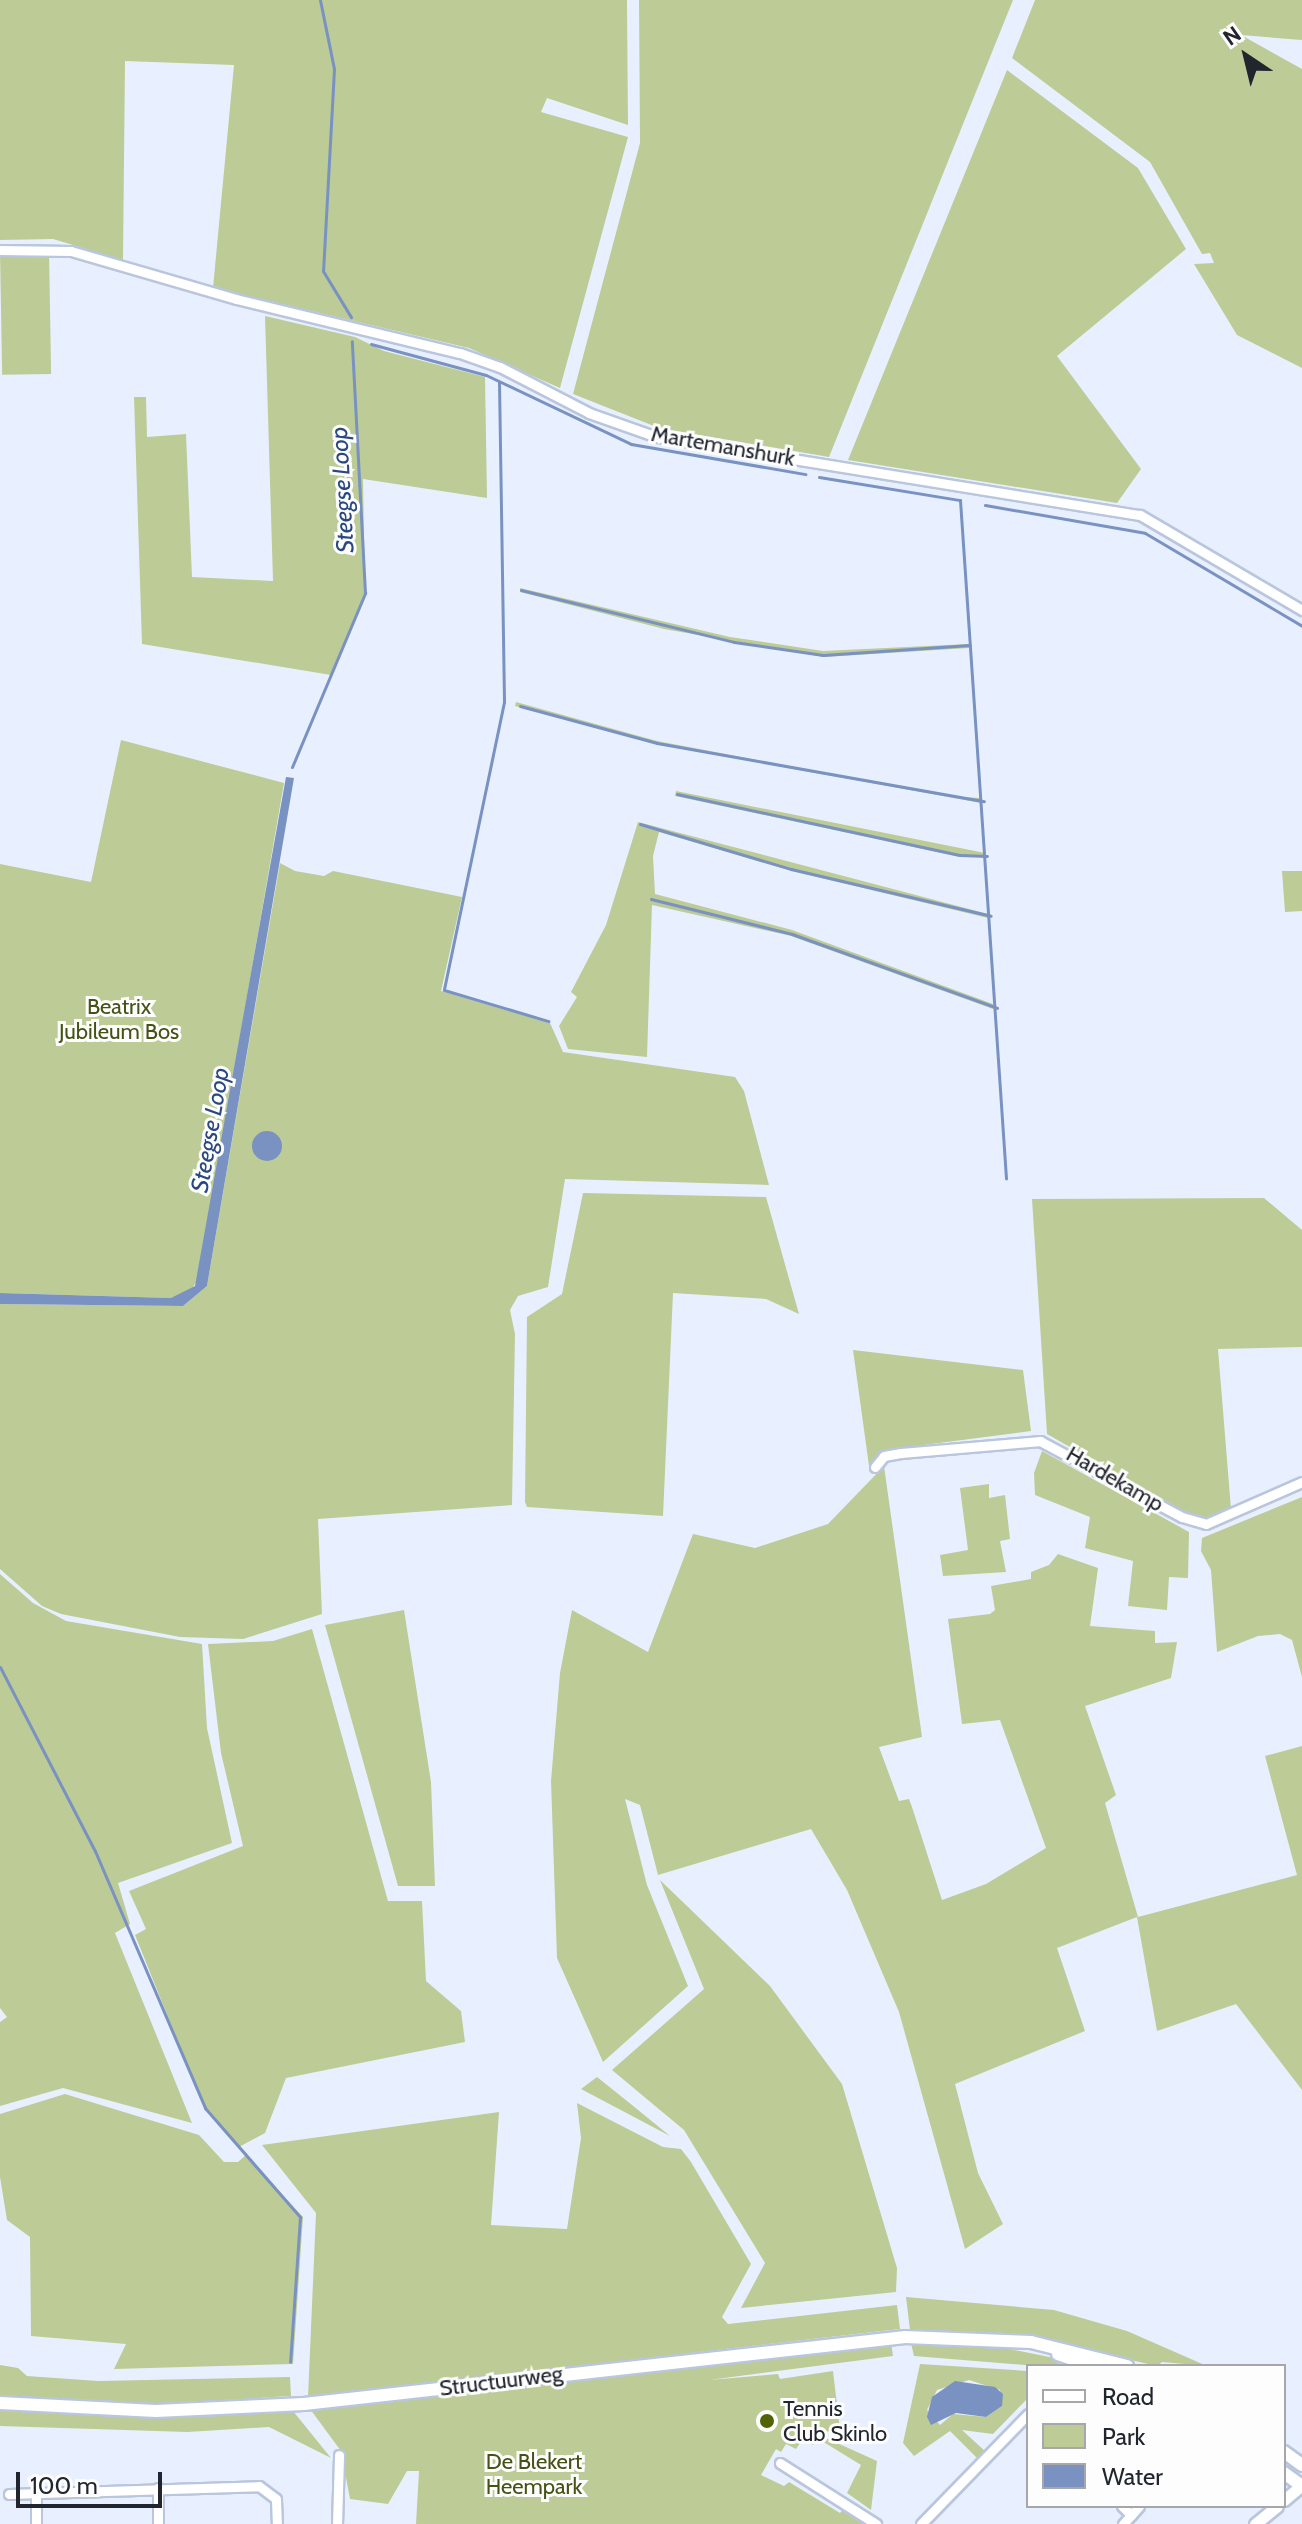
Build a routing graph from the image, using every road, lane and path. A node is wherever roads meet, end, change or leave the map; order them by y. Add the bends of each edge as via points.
1 (0, 250) edge
2 (1302, 610) edge
3 (875, 1467) dead end
4 (1302, 1482) edge
5 (1000, 2340) junction
6 (1086, 2364) edge
7 (1120, 2364) edge
8 (0, 2403) edge
9 (1026, 2416) edge
10 (339, 2455) dead end
11 (780, 2463) dead end
12 (1302, 2485) edge
13 (158, 2488) junction
14 (36, 2493) junction
15 (9, 2494) dead end
16 (1286, 2498) edge
17 (1124, 2508) edge
18 (1137, 2508) edge
19 (1275, 2508) edge
20 (1131, 2515) junction
21 (36, 2524) edge
22 (158, 2524) edge
23 (277, 2524) edge
24 (337, 2524) edge
25 (876, 2524) edge
26 (921, 2524) edge
27 (1123, 2524) edge
28 (1255, 2524) edge

1 - 2 street, Martemanshurk via 71,251 236,299 460,353 500,367 589,413 657,437 1140,515
3 - 4 street, Hardekamp via 884,1456 901,1453 1040,1441 1182,1517 1206,1524
5 - 6 main road, Structuurweg
5 - 7 main road, Structuurweg via 1070,2349
5 - 8 main road, Structuurweg via 852,2340 238,2409 156,2411
9 - 26 street
10 - 24 street
11 - 25 street
12 - 16 street
13 - 14 street
13 - 22 street
13 - 23 street via 259,2486 271,2492
14 - 15 street
14 - 21 street
17 - 20 street
18 - 20 street
19 - 28 street
20 - 27 street

